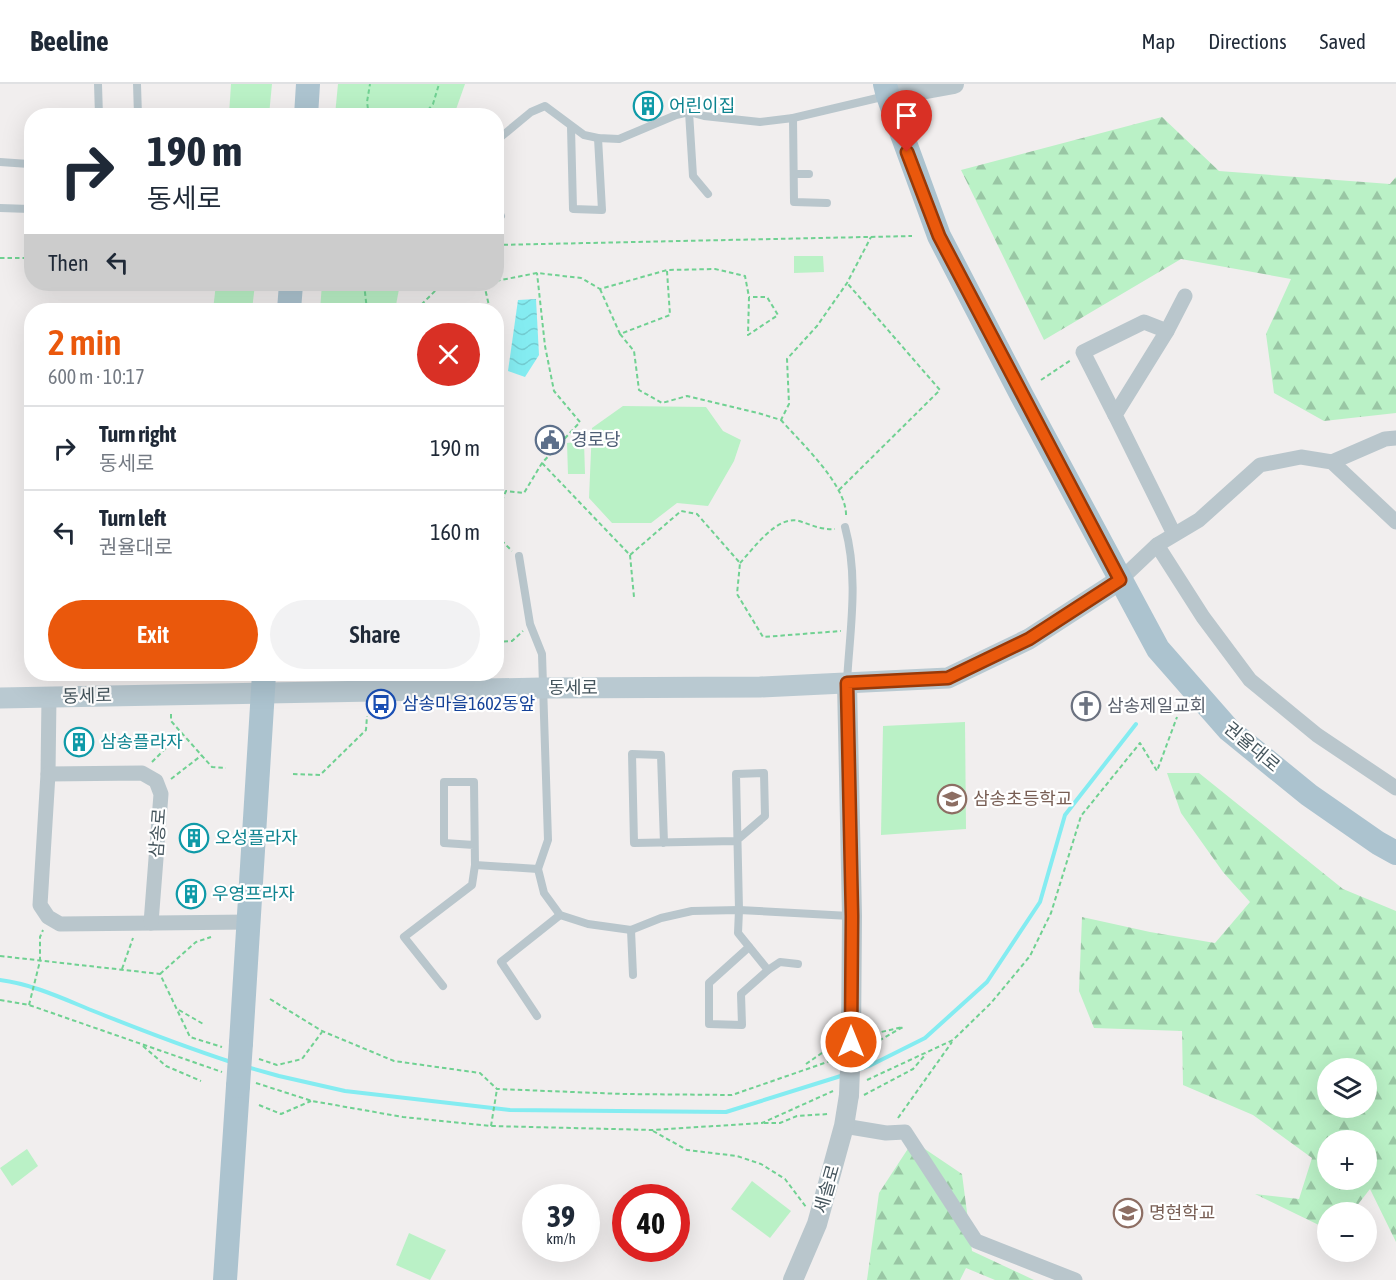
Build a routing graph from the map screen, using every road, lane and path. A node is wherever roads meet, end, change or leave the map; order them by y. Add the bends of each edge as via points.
1 (98, 84) edge
2 (137, 84) edge
3 (308, 84) edge
4 (370, 84) edge
5 (439, 84) edge
6 (954, 84) edge
7 (886, 90) edge
8 (99, 108) edge
9 (138, 108) edge
10 (306, 108) edge
11 (368, 108) edge
12 (430, 108) edge
13 (689, 112) junction
14 (793, 118) junction
15 (572, 127) junction
16 (504, 134) edge
17 (598, 138) junction
18 (0, 162) edge
19 (24, 164) edge
20 (794, 174) junction
21 (809, 174) dead end
22 (708, 194) dead end
23 (826, 203) dead end
24 (0, 208) edge
25 (24, 208) edge
26 (912, 236) dead end
27 (871, 237) junction
28 (504, 245) edge
29 (0, 258) edge
30 (24, 258) edge
31 (667, 271) dead end
32 (537, 273) junction
33 (504, 280) edge
34 (847, 283) junction
35 (600, 289) junction
36 (435, 291) edge
37 (1185, 296) dead end
38 (749, 297) junction
39 (423, 303) edge
40 (1167, 331) junction
41 (620, 334) junction
42 (1083, 352) junction
43 (1041, 380) dead end
44 (1115, 415) junction
45 (781, 420) junction
46 (1396, 438) edge
47 (1332, 462) junction
48 (542, 463) junction
49 (839, 490) junction
50 (504, 496) edge
51 (1396, 522) edge
52 (845, 527) junction
53 (1174, 534) junction
54 (504, 545) edge
55 (1157, 545) junction
56 (630, 555) junction
57 (519, 556) joint
58 (740, 563) junction
59 (1120, 580) junction
60 (634, 597) dead end
61 (530, 624) junction
62 (851, 630) junction
63 (504, 642) edge
64 (263, 683) edge
65 (847, 683) junction
66 (542, 688) junction
67 (49, 697) junction
68 (0, 698) edge
69 (171, 714) dead end
70 (367, 716) dead end
71 (1177, 717) dead end
72 (182, 732) junction
73 (202, 755) junction
74 (150, 764) dead end
75 (226, 768) dead end
76 (48, 774) junction
77 (293, 774) dead end
78 (168, 782) dead end
79 (1396, 788) edge
80 (736, 841) junction
81 (664, 843) junction
82 (474, 846) junction
83 (1396, 853) edge
84 (475, 865) junction
85 (538, 869) junction
86 (739, 910) junction
87 (560, 915) junction
88 (852, 916) junction
89 (249, 922) junction
90 (151, 923) junction
91 (45, 927) dead end
92 (631, 930) junction
93 (134, 935) dead end
94 (213, 936) dead end
95 (749, 946) junction
96 (0, 956) edge
97 (40, 961) junction
98 (798, 964) dead end
99 (122, 970) junction
100 (768, 970) junction
101 (160, 974) junction
102 (633, 975) dead end
103 (443, 986) dead end
104 (270, 999) dead end
105 (0, 1000) edge
106 (29, 1005) junction
107 (178, 1008) junction
108 (537, 1016) dead end
109 (205, 1025) dead end
110 (322, 1031) junction
111 (953, 1040) junction
112 (141, 1044) junction
113 (851, 1046) junction
114 (238, 1049) junction
115 (927, 1052) junction
116 (806, 1064) dead end
117 (239, 1080) junction
118 (201, 1081) dead end
119 (497, 1089) junction
120 (852, 1091) junction
121 (312, 1101) junction
122 (259, 1105) dead end
123 (837, 1120) junction
124 (762, 1123) junction
125 (893, 1123) dead end
126 (490, 1126) junction
127 (652, 1130) junction
128 (810, 1211) dead end
129 (225, 1280) edge
130 (793, 1280) edge
131 (1076, 1280) edge

1 - 8 lane
2 - 9 lane
3 - 10 main road
4 - 11 path
5 - 12 path
6 - 7 street
7 - 14 lane
7 - 59 main road, 권율대로 via 939,236
13 - 14 lane via 760,122
13 - 17 lane via 619,139
13 - 22 lane via 693,176
14 - 20 lane
15 - 16 lane via 545,106
15 - 17 lane
15 - 17 lane via 573,209 602,210
18 - 19 lane
20 - 21 lane
20 - 23 lane via 794,202
24 - 25 lane
26 - 27 path
27 - 28 path
27 - 34 path
29 - 30 path
31 - 41 path via 670,315
32 - 33 path
32 - 35 path via 581,278
32 - 48 path via 554,391 580,422
34 - 45 path via 817,326 787,359 789,404
34 - 49 path via 940,390
35 - 38 path via 667,270 715,268 745,276
35 - 41 path
36 - 39 path
37 - 40 street
38 - 38 path via 767,297 778,315 748,335
40 - 42 street via 1144,322
40 - 44 street
41 - 45 path via 634,351 639,390 662,403 687,396
42 - 43 path
42 - 44 street
44 - 53 street
45 - 49 path
46 - 47 street via 1384,439
47 - 51 street
47 - 53 street via 1301,457 1260,465 1199,520
48 - 50 path via 524,493 506,491
48 - 56 path
49 - 52 path via 847,508
52 - 58 path via 824,530 795,520 778,523
52 - 62 lane via 852,550
53 - 55 street
54 - 57 path
55 - 59 street
55 - 79 street via 1250,680 1317,735
56 - 58 path via 681,511 697,514
56 - 60 path
57 - 61 lane
58 - 62 path via 737,594 763,637
59 - 65 main road, 동세로 via 1029,639 948,678
59 - 83 main road, 권율대로 via 1158,649 1229,730 1309,795
61 - 63 path via 512,641
61 - 66 lane via 542,654
62 - 65 lane
64 - 66 main road, 동세로
64 - 67 main road, 동세로
64 - 89 main road
65 - 66 main road, 동세로
65 - 88 street
66 - 85 lane via 548,840
67 - 68 main road, 동세로
67 - 76 street
69 - 72 path via 171,721
70 - 77 path via 366,730 320,775
71 - 111 path via 1157,771 1140,743 1081,816 1051,913 1030,956 992,1003
72 - 73 path
72 - 74 path
73 - 75 path via 212,766
73 - 78 path
76 - 90 street via 39,905 60,924
76 - 90 street, 삼송로 via 142,773 156,781 160,794
80 - 80 lane via 736,774 764,772 765,816
80 - 81 lane
80 - 86 lane
81 - 81 lane via 634,843 632,754 661,755
82 - 82 lane via 474,782 444,782 444,843
82 - 84 lane
84 - 85 lane
84 - 103 lane via 472,885 404,937
85 - 87 lane via 544,893
86 - 88 lane
86 - 92 lane via 692,911
86 - 95 lane via 738,933
87 - 92 lane via 588,924
87 - 108 lane via 501,962
88 - 113 street
89 - 90 street
89 - 114 main road
91 - 97 path via 40,937
92 - 102 lane
93 - 99 path
94 - 101 path via 196,942
95 - 100 lane
95 - 100 lane via 709,983 709,1024 742,1025 741,994
96 - 97 path
97 - 99 path
97 - 106 path
98 - 100 lane via 780,962
99 - 101 path
101 - 107 path
104 - 110 path
105 - 106 path
106 - 112 path
107 - 109 path
107 - 114 path via 190,1036
110 - 114 path via 302,1059 277,1065
110 - 119 path via 394,1061 480,1073
111 - 115 path
111 - 125 path
112 - 117 path
112 - 118 path via 166,1066
113 - 113 path via 872,1046 903,1027
113 - 116 path
113 - 119 path via 732,1095
113 - 120 street, 세솔로, bridge
114 - 117 main road, bridge
115 - 120 path
115 - 120 path via 913,1069
117 - 121 path
117 - 129 main road
119 - 126 path
120 - 123 street, 세솔로
120 - 124 path
121 - 122 path via 281,1114
121 - 126 path via 403,1117
123 - 124 path via 796,1116 780,1123
123 - 130 street, 세솔로 via 817,1224
123 - 131 street via 886,1133 905,1132 976,1240
124 - 127 path
126 - 127 path
127 - 128 path via 687,1150 737,1156 761,1164 785,1179

